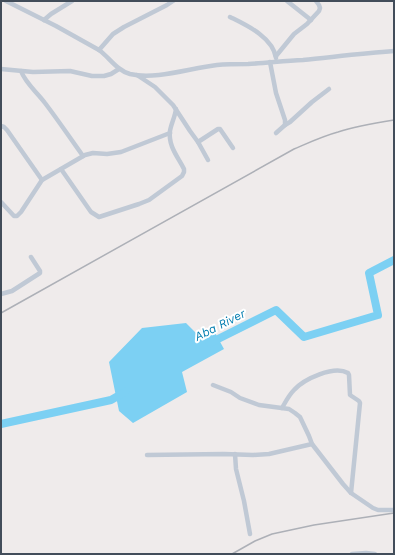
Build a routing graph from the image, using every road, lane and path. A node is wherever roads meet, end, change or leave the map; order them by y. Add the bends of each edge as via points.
1 (6, 1) edge
2 (72, 1) edge
3 (173, 1) edge
4 (287, 1) edge
5 (316, 1) edge
6 (230, 17) dead end
7 (44, 20) junction
8 (311, 20) junction
9 (99, 50) junction
10 (394, 51) edge
11 (276, 56) junction
12 (270, 62) junction
13 (276, 62) junction
14 (1, 69) edge
15 (119, 69) junction
16 (21, 71) junction
17 (137, 75) junction
18 (147, 75) junction
19 (151, 85) junction
20 (329, 88) dead end
21 (176, 109) junction
22 (285, 125) junction
23 (1, 126) edge
24 (170, 133) junction
25 (276, 133) dead end
26 (198, 142) junction
27 (233, 148) dead end
28 (83, 156) junction
29 (208, 160) dead end
30 (61, 168) junction
31 (42, 180) junction
32 (1, 202) edge
33 (31, 257) dead end
34 (1, 294) edge
35 (213, 385) dead end
36 (282, 408) junction
37 (312, 444) junction
38 (235, 454) junction
39 (147, 455) dead end
40 (351, 493) junction
41 (394, 510) edge
42 (250, 534) dead end
43 (352, 554) edge
44 (375, 554) edge

1 - 7 street
2 - 7 street
3 - 9 street via 112,34
4 - 8 street
5 - 8 street via 319,11
6 - 11 street via 259,33
7 - 9 street
8 - 11 street via 294,34
9 - 15 street
10 - 13 street
11 - 13 street
12 - 13 street
12 - 18 street via 221,64
12 - 22 street
14 - 16 street
15 - 16 street via 104,76 70,71
15 - 17 street
16 - 28 street
17 - 18 street
17 - 19 street
18 - 19 street
19 - 21 street
20 - 22 street
21 - 24 street
21 - 26 street
22 - 25 street
23 - 31 street via 7,130
24 - 28 street via 121,152
24 - 30 street via 171,146 184,169 184,174 158,194 139,204 99,217 91,212
26 - 27 street via 220,129
26 - 29 street
28 - 30 street
30 - 31 street
31 - 32 street via 17,216
33 - 34 street via 40,271 38,275 12,291
35 - 36 street via 259,405
36 - 37 street via 289,409 300,417
36 - 40 street via 288,396 307,380 331,371 341,370 348,373 350,395 360,403
37 - 38 street via 269,454
37 - 40 street
38 - 39 street
38 - 42 street
40 - 41 street via 378,510
43 - 44 street

